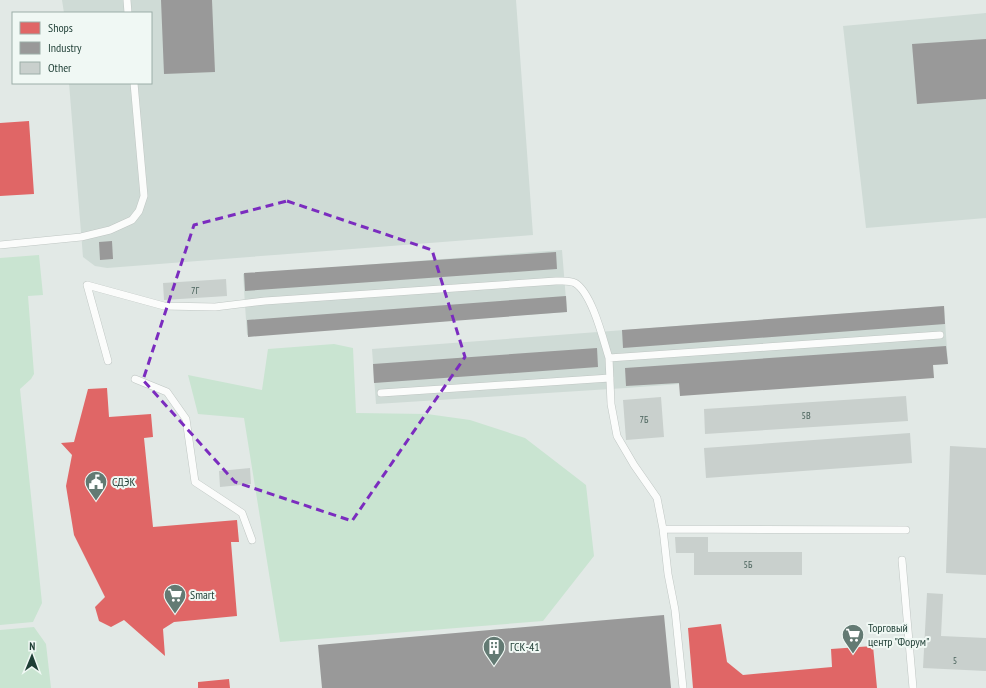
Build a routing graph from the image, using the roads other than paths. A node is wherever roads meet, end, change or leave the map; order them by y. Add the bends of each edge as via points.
1 (127, 0) edge
2 (128, 12) edge
3 (134, 84) edge
4 (0, 245) edge
5 (940, 335) dead end
6 (609, 358) junction
7 (108, 361) dead end
8 (610, 378) junction
9 (135, 379) dead end
10 (381, 393) dead end
11 (663, 529) junction
12 (906, 530) dead end
13 (252, 540) dead end
14 (902, 560) dead end
15 (683, 688) edge
16 (913, 688) edge

1 - 2 lane
3 - 4 lane via 144,196 139,211 132,220 110,230 81,237
5 - 6 lane
6 - 7 lane via 597,320 582,288 573,282 556,281 215,307 164,306 87,285
6 - 8 lane
8 - 10 lane
8 - 11 lane via 611,404 617,436 656,498
9 - 13 lane via 167,392 186,419 195,482 242,513
11 - 12 lane
11 - 15 lane
14 - 16 lane

